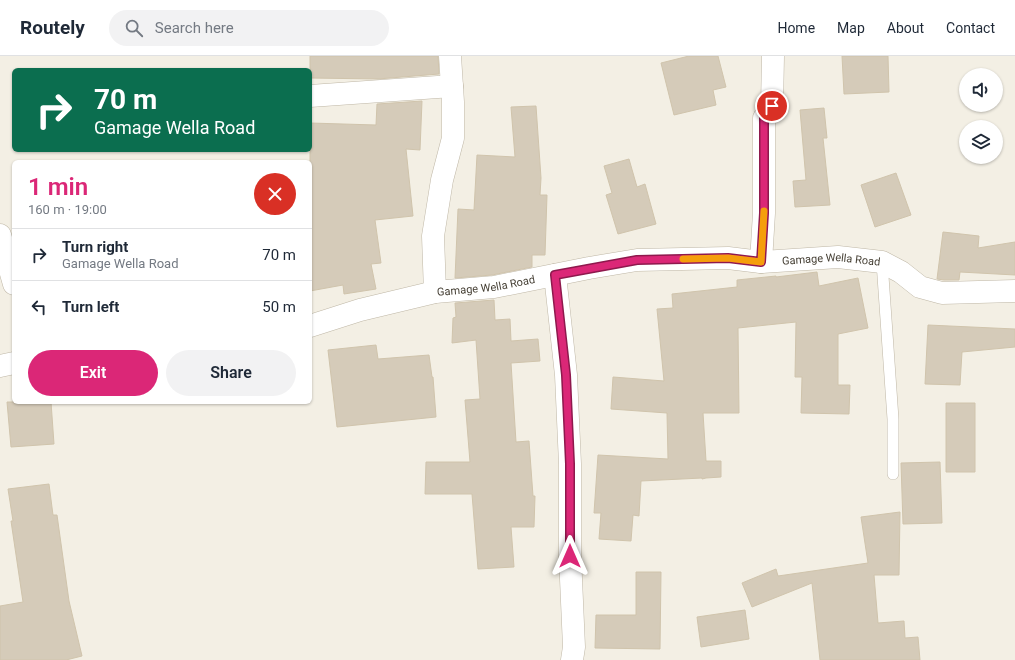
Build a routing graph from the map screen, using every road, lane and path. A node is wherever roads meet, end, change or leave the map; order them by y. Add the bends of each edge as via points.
1 (450, 56) edge
2 (773, 56) edge
3 (452, 86) junction
4 (312, 96) edge
5 (0, 236) edge
6 (761, 262) junction
7 (882, 262) junction
8 (555, 275) junction
9 (12, 277) edge
10 (1015, 291) edge
11 (435, 292) junction
12 (312, 325) edge
13 (12, 363) edge
14 (0, 366) edge
15 (893, 474) dead end
16 (572, 660) edge

1 - 3 street
2 - 6 street via 772,106 764,118
3 - 4 street
3 - 11 street via 453,138 442,180 433,236
5 - 9 street
6 - 7 street, Gamage Wella Road via 838,257
6 - 8 street, Gamage Wella Road via 728,258 637,260
7 - 10 street, Gamage Wella Road via 901,272 920,287 942,293
7 - 15 lane via 893,419
8 - 11 street, Gamage Wella Road via 494,287
8 - 16 street via 566,375 570,464 570,556 574,647
11 - 12 street, Gamage Wella Road via 360,310
13 - 14 street

